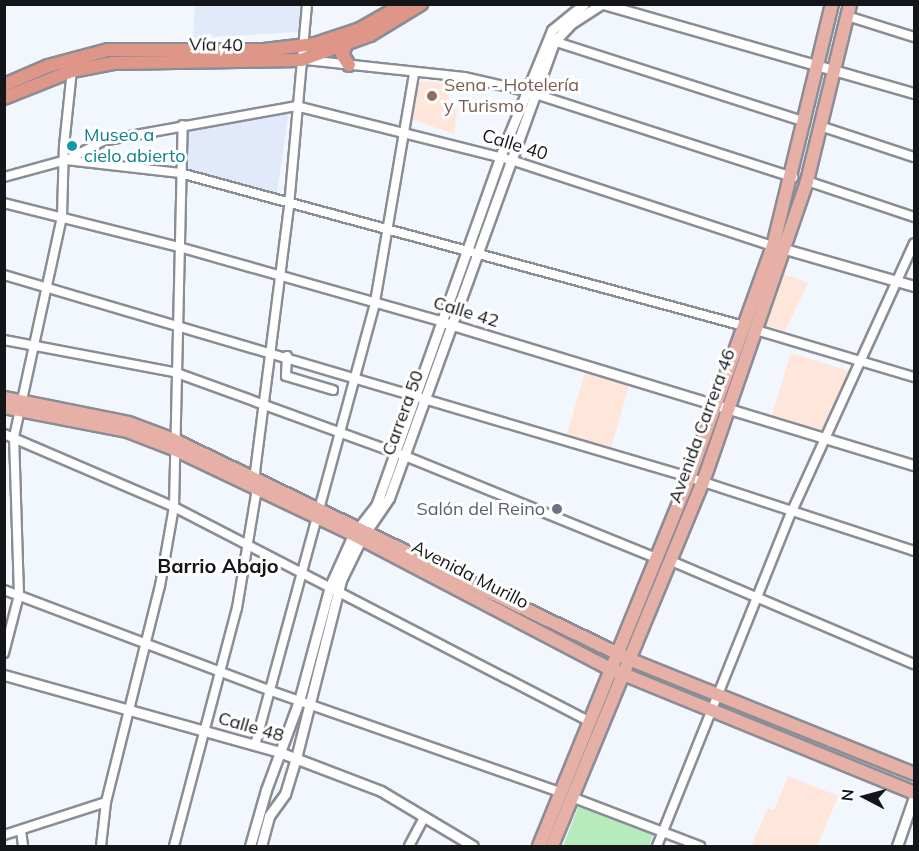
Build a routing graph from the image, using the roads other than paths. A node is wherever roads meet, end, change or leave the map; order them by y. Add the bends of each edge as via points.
1 (307, 4) edge
2 (404, 4) edge
3 (421, 4) edge
4 (584, 4) edge
5 (602, 4) edge
6 (828, 6) edge
7 (848, 10) edge
8 (915, 36) edge
9 (551, 40) junction
10 (346, 45) junction
11 (302, 53) junction
12 (76, 57) junction
13 (349, 65) junction
14 (816, 65) junction
15 (832, 69) junction
16 (72, 71) junction
17 (414, 74) junction
18 (4, 85) edge
19 (531, 92) junction
20 (915, 93) edge
21 (4, 98) edge
22 (297, 106) junction
23 (805, 122) junction
24 (183, 125) junction
25 (820, 126) junction
26 (407, 131) junction
27 (500, 157) junction
28 (915, 157) edge
29 (66, 160) junction
30 (511, 160) junction
31 (180, 173) junction
32 (4, 177) edge
33 (793, 177) junction
34 (807, 181) junction
35 (4, 203) edge
36 (289, 206) junction
37 (62, 216) junction
38 (915, 217) edge
39 (388, 232) junction
40 (915, 243) edge
41 (179, 247) junction
42 (779, 248) junction
43 (465, 251) junction
44 (476, 254) junction
45 (4, 275) edge
46 (280, 277) junction
47 (897, 281) junction
48 (915, 286) edge
49 (46, 288) junction
50 (375, 302) junction
51 (441, 321) junction
52 (451, 325) junction
53 (176, 326) junction
54 (750, 328) junction
55 (4, 340) edge
56 (34, 346) junction
57 (270, 351) junction
58 (287, 356) junction
59 (861, 358) junction
60 (174, 372) junction
61 (915, 377) edge
62 (355, 379) junction
63 (333, 390) dead end
64 (417, 397) junction
65 (4, 398) edge
66 (427, 401) junction
67 (264, 405) junction
68 (21, 406) junction
69 (722, 406) junction
70 (4, 407) edge
71 (342, 432) junction
72 (4, 434) edge
73 (14, 436) junction
74 (826, 438) junction
75 (174, 445) junction
76 (400, 454) junction
77 (915, 465) edge
78 (689, 478) junction
79 (703, 482) junction
80 (256, 483) junction
81 (174, 507) junction
82 (792, 511) junction
83 (320, 514) junction
84 (359, 533) junction
85 (247, 543) junction
86 (915, 551) edge
87 (656, 558) junction
88 (671, 561) junction
89 (304, 573) junction
90 (334, 588) junction
91 (4, 590) edge
92 (19, 595) junction
93 (758, 597) junction
94 (145, 644) junction
95 (4, 653) edge
96 (616, 653) junction
97 (631, 660) junction
98 (915, 664) edge
99 (610, 669) junction
100 (219, 672) junction
101 (4, 675) edge
102 (624, 675) junction
103 (639, 681) junction
104 (618, 689) junction
105 (270, 691) junction
106 (718, 696) junction
107 (303, 703) junction
108 (130, 711) junction
109 (711, 713) junction
110 (589, 721) junction
111 (204, 732) junction
112 (286, 736) junction
113 (300, 743) junction
114 (255, 745) junction
115 (279, 752) junction
116 (296, 758) junction
117 (275, 764) junction
118 (293, 770) junction
119 (915, 774) edge
120 (573, 776) junction
121 (556, 791) junction
122 (915, 795) edge
123 (574, 798) junction
124 (106, 802) junction
125 (424, 818) junction
126 (21, 831) junction
127 (663, 832) junction
128 (4, 835) edge
129 (23, 846) edge
130 (101, 846) edge
131 (174, 846) edge
132 (250, 846) edge
133 (261, 846) edge
134 (409, 846) edge
135 (473, 846) edge
136 (533, 846) edge
137 (539, 846) edge
138 (554, 846) edge
139 (657, 846) edge
140 (700, 846) edge
141 (897, 846) edge

1 - 11 street
2 - 11 highway, Vía 40 via 360,29
3 - 10 highway, Vía 40 via 403,18
4 - 9 street, Carrera 50 via 563,19
5 - 9 street, Carrera 50
5 - 14 street
6 - 14 main road, Avenida Carrera 46
7 - 8 street
7 - 15 main road, Avenida Carrera 46
9 - 19 street, Carrera 50
9 - 23 street
10 - 11 highway, Vía 40
10 - 13 highway via 343,58
11 - 12 highway, Vía 40 via 128,48
11 - 13 street
11 - 16 highway, Vía 40 via 148,62
11 - 22 street
12 - 16 street
12 - 18 highway, Vía 40
13 - 17 street
14 - 15 street
14 - 23 main road, Avenida Carrera 46
15 - 20 street
15 - 25 main road, Avenida Carrera 46
16 - 21 highway, Vía 40
16 - 29 street via 63,146
17 - 19 street via 464,76
17 - 26 street
19 - 27 street, Carrera 50
19 - 30 street, Carrera 50
19 - 33 street
22 - 24 street, Calle 40
22 - 26 street, Calle 40
22 - 36 street
23 - 33 main road, Avenida Carrera 46
24 - 29 street, Calle 40 via 102,141
24 - 31 street
25 - 28 street
25 - 34 main road, Avenida Carrera 46
26 - 27 street, Calle 40
26 - 39 street
27 - 30 street, Calle 40
27 - 43 street, Carrera 50
29 - 31 street
29 - 32 street
29 - 37 street
30 - 42 street, Calle 40
30 - 44 street, Carrera 50
31 - 36 street
31 - 41 street
33 - 42 main road, Avenida Carrera 46
34 - 38 street
34 - 42 main road, Avenida Carrera 46
35 - 37 street, Calle 42
36 - 39 street
36 - 46 street
37 - 41 street, Calle 42
37 - 49 street
39 - 43 street
39 - 50 street
40 - 47 street
41 - 46 street, Calle 42
41 - 53 street
42 - 47 street, Calle 40
42 - 54 main road, Avenida Carrera 46
43 - 44 street
43 - 51 street, Carrera 50
44 - 52 street, Carrera 50
44 - 54 street
45 - 49 street
46 - 50 street, Calle 42
46 - 57 street
47 - 48 street, Calle 40
47 - 59 street
49 - 53 street
49 - 56 street
50 - 51 street, Calle 42
50 - 62 street
51 - 52 street, Calle 42
51 - 64 street, Carrera 50
52 - 66 street, Carrera 50
52 - 69 street, Calle 42
53 - 57 street
53 - 60 street
54 - 59 street
54 - 69 main road, Avenida Carrera 46
55 - 56 street
56 - 60 street
56 - 68 street
57 - 58 street
57 - 67 street
58 - 62 street
58 - 63 street via 286,376
59 - 61 street
59 - 74 street
60 - 67 street
60 - 75 street
62 - 64 street
62 - 71 street
64 - 66 street
64 - 76 street, Carrera 50
65 - 68 main road, Avenida Murillo
66 - 76 street, Carrera 50
66 - 78 street
67 - 71 street
67 - 80 street
68 - 70 main road, Avenida Murillo
68 - 73 street
68 - 75 main road, Avenida Murillo
69 - 74 street, Calle 42
69 - 78 main road, Avenida Carrera 46
69 - 79 main road, Avenida Carrera 46
71 - 76 street
71 - 83 street
72 - 73 street
73 - 81 street
73 - 92 street
74 - 77 street, Calle 42
74 - 82 street
75 - 80 main road, Avenida Murillo
75 - 81 street
76 - 84 street, Carrera 50 via 383,510
76 - 87 street
78 - 79 street
78 - 87 main road, Avenida Carrera 46
79 - 82 street
79 - 88 main road, Avenida Carrera 46
80 - 83 main road, Avenida Murillo
80 - 85 street
81 - 85 street
81 - 94 street
82 - 86 street
82 - 93 street
83 - 84 main road, Avenida Murillo
83 - 89 street
84 - 90 street, Carrera 50
84 - 96 main road, Avenida Murillo
84 - 99 main road, Avenida Murillo
85 - 89 street
85 - 100 street via 237,608
87 - 96 main road, Avenida Carrera 46
88 - 93 street
88 - 97 main road, Avenida Carrera 46
89 - 90 street
89 - 105 street
90 - 107 street, Carrera 50
90 - 110 street
91 - 92 street
92 - 94 street
92 - 95 street
93 - 98 street
93 - 106 street
94 - 100 street
94 - 108 street
96 - 97 main road, Avenida Murillo
96 - 99 main road, Avenida Carrera 46
97 - 102 main road, Avenida Carrera 46
97 - 106 main road, Avenida Murillo
99 - 102 main road, Avenida Murillo
99 - 110 main road, Avenida Carrera 46
100 - 105 street
100 - 111 street
101 - 108 street, Calle 48
102 - 103 main road, Avenida Murillo
102 - 104 main road, Avenida Carrera 46
103 - 104 main road
103 - 109 main road, Avenida Murillo
104 - 120 main road, Avenida Carrera 46
105 - 107 street
105 - 114 street
106 - 109 street
106 - 119 main road, Avenida Murillo
107 - 112 street, Carrera 50
107 - 113 street, Carrera 50
107 - 121 street
108 - 111 street, Calle 48
108 - 124 street
109 - 122 main road, Avenida Murillo
109 - 127 street
110 - 120 main road, Avenida Carrera 46
111 - 114 street, Calle 48
111 - 131 street
112 - 113 street via 290,745
112 - 115 street, Carrera 50
113 - 116 street, Carrera 50
114 - 115 street, Calle 48
115 - 116 street, Calle 48
115 - 117 street, Carrera 50
116 - 118 street, Carrera 50
116 - 125 street, Calle 48 via 381,791
117 - 118 street via 286,760
117 - 132 street, Carrera 50
118 - 133 street, Carrera 50 via 285,794 269,816
120 - 121 street via 563,773
120 - 123 street
120 - 137 main road, Avenida Carrera 46
120 - 138 main road, Avenida Carrera 46
121 - 136 street
122 - 141 street
123 - 127 street
123 - 138 street
124 - 126 street
124 - 130 street
125 - 134 street
125 - 135 street, Calle 48
126 - 128 street
126 - 129 street
127 - 139 street
127 - 140 street

